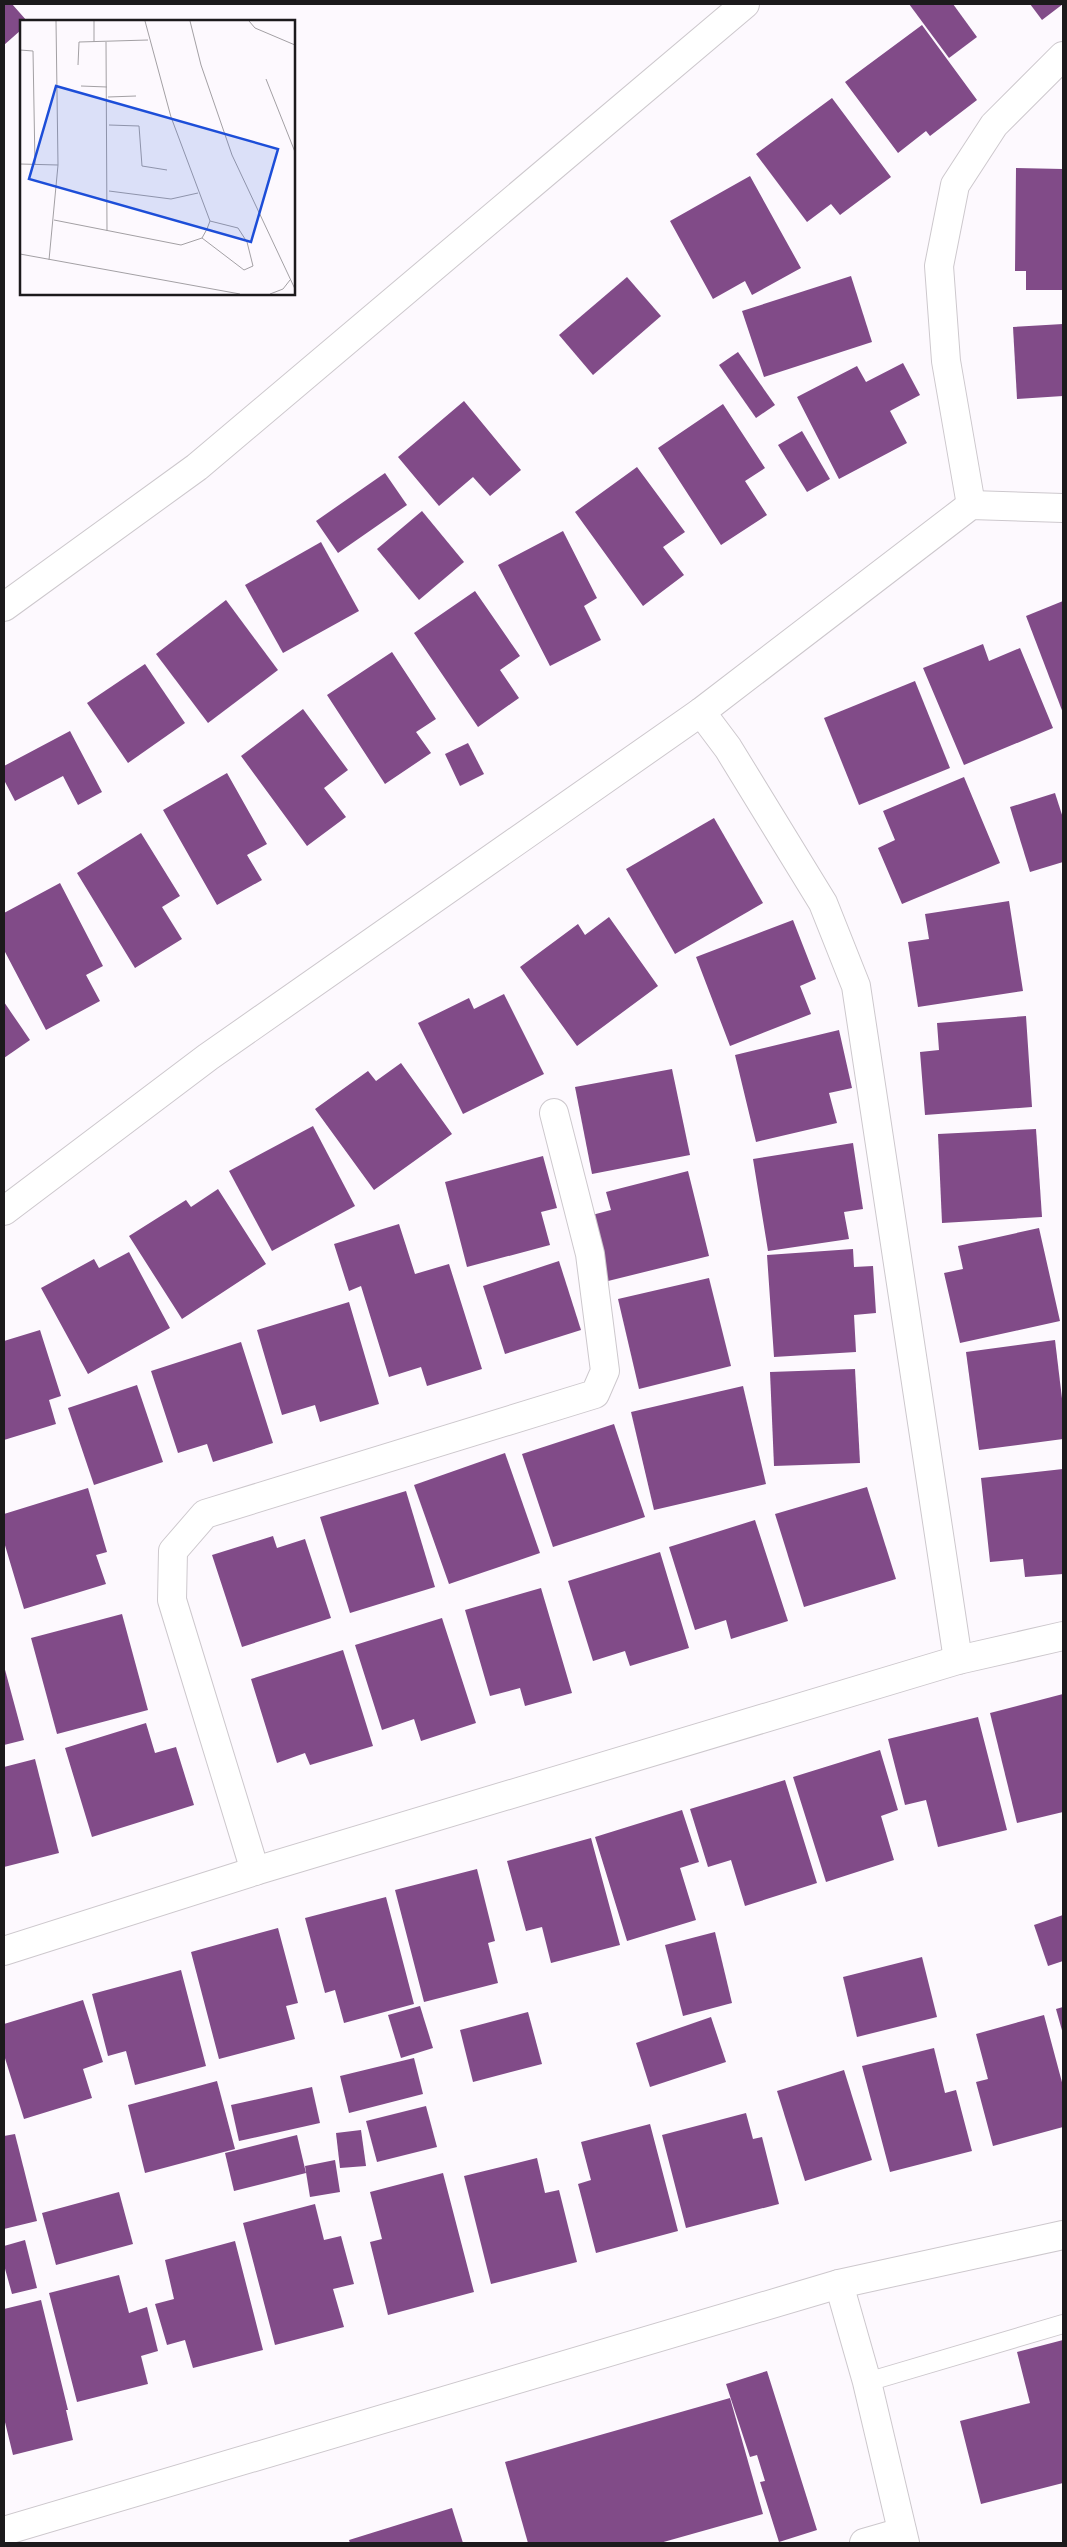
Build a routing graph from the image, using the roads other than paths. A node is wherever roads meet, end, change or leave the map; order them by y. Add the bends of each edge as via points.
1 (745, 4) edge
2 (1063, 56) edge
3 (971, 505) junction
4 (1063, 508) edge
5 (4, 607) edge
6 (701, 712) junction
7 (554, 1113) dead end
8 (4, 1211) edge
9 (1063, 1636) edge
10 (958, 1660) junction
11 (255, 1870) junction
12 (4, 1951) edge
13 (1063, 2235) edge
14 (839, 2284) junction
15 (1063, 2324) edge
16 (867, 2382) junction
17 (4, 2531) edge
18 (904, 2537) edge
19 (864, 2543) edge

1 - 5 street via 197,467
2 - 3 street via 994,125 955,185 953,194 939,266 946,361
3 - 4 street
3 - 6 street
6 - 8 street via 208,1057
6 - 10 street via 728,748 823,903 856,986
7 - 11 street via 590,1254 605,1371 595,1394 206,1514 174,1551 172,1600
9 - 10 street
10 - 11 street
11 - 12 street
13 - 14 street
14 - 16 street
14 - 17 street
15 - 16 lane
16 - 18 street
18 - 19 street

